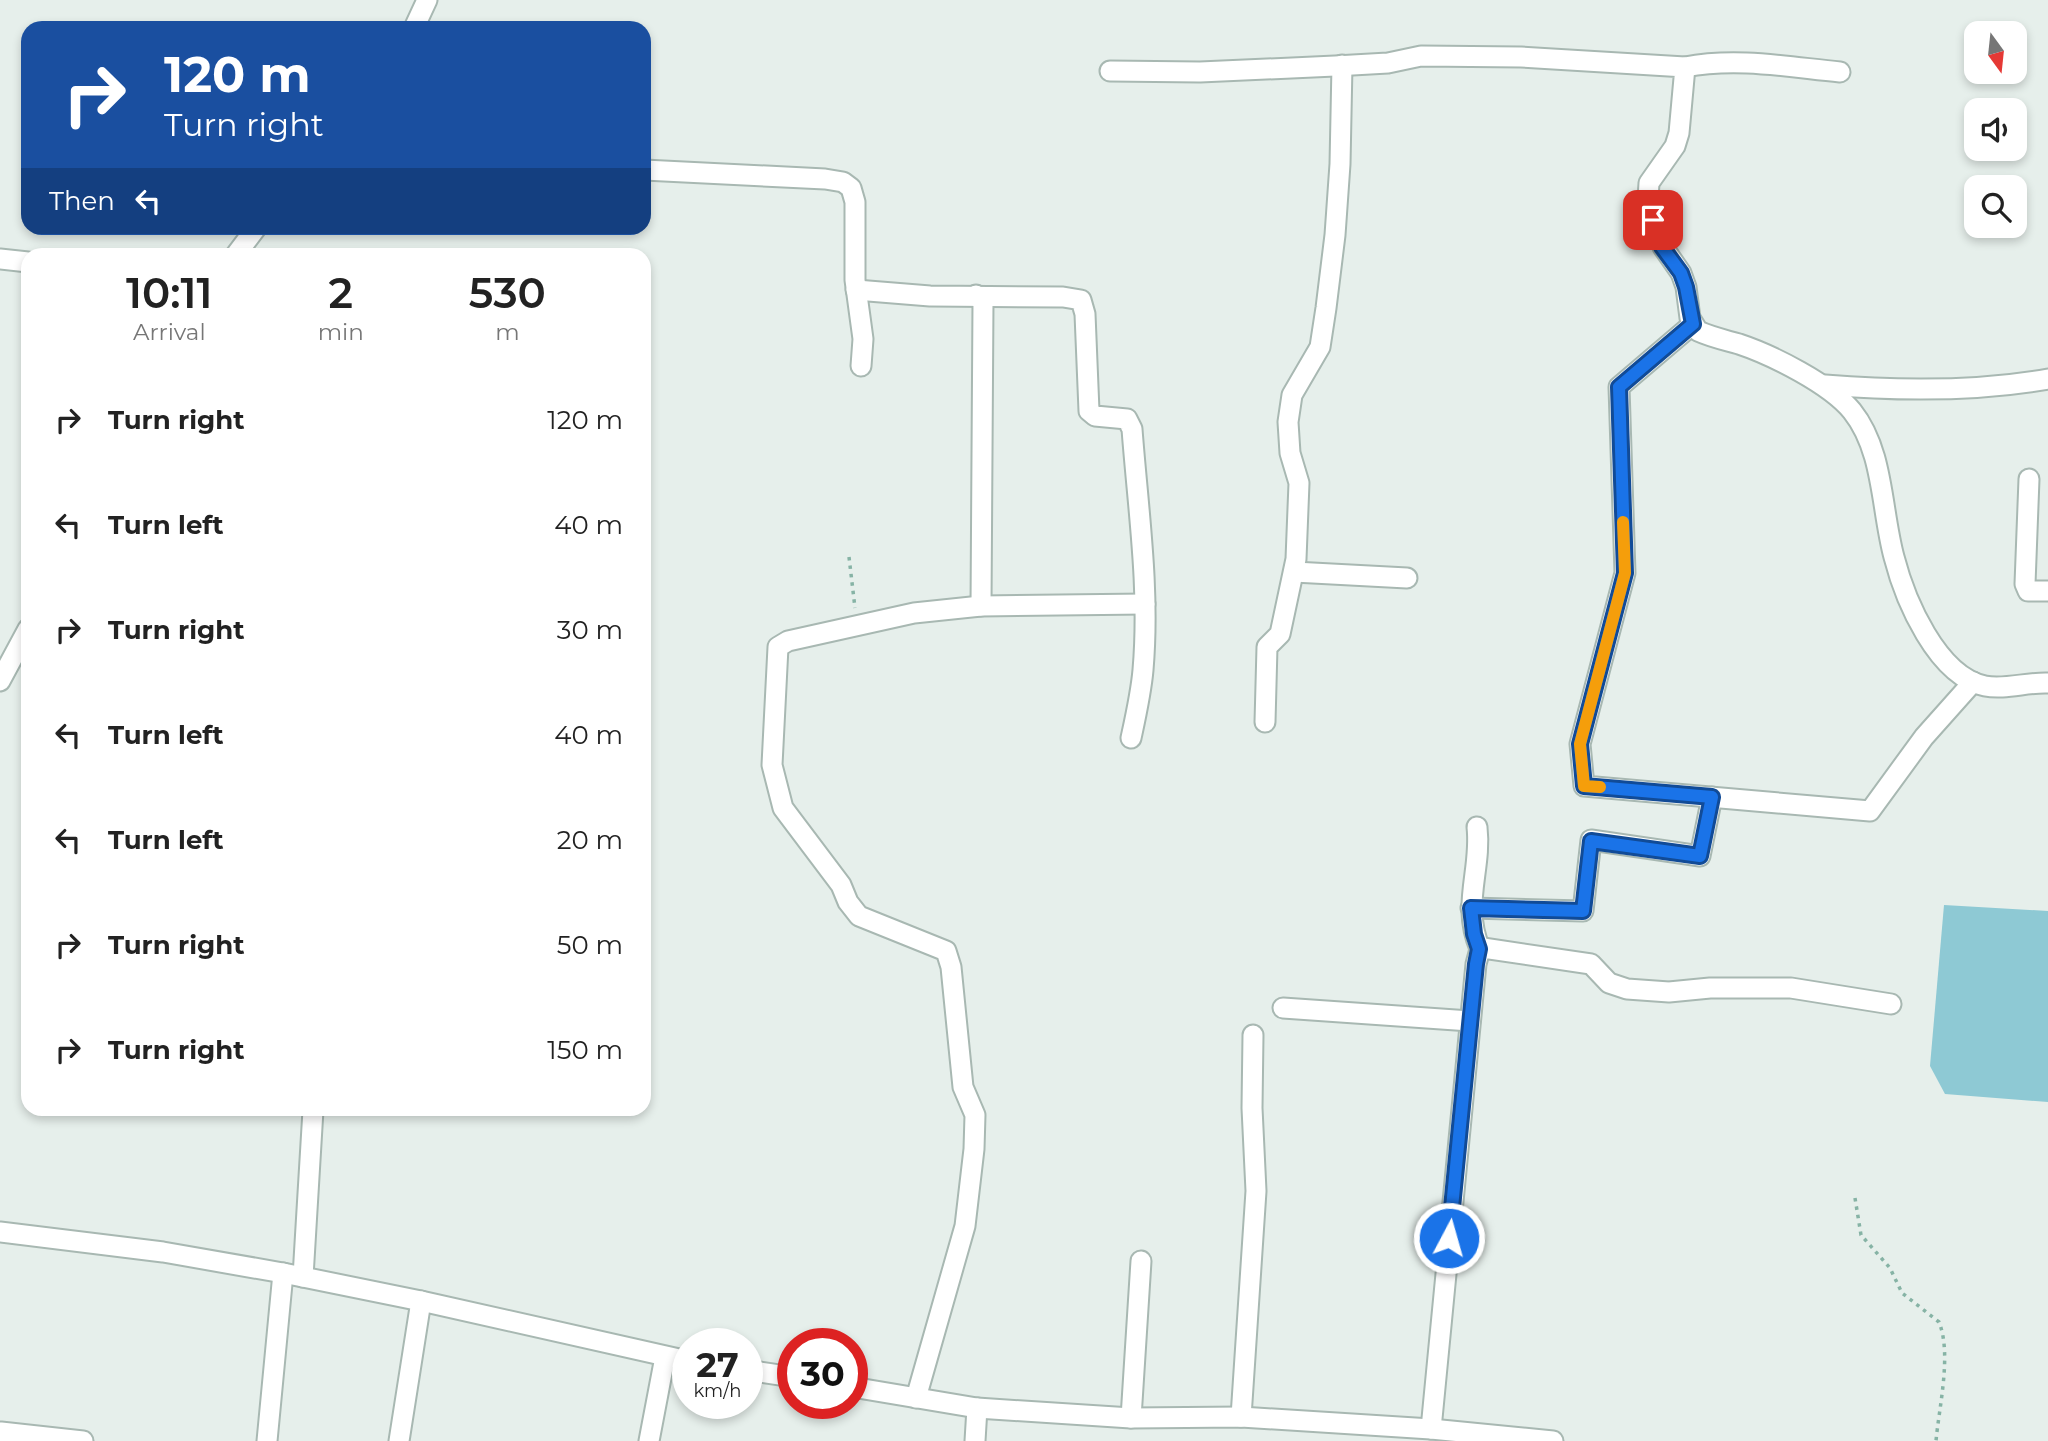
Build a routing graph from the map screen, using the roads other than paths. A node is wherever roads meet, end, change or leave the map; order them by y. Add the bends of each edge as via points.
1 (427, 0) edge
2 (417, 21) edge
3 (1342, 65) junction
4 (1685, 67) junction
5 (1110, 71) dead end
6 (1840, 72) dead end
7 (651, 170) edge
8 (0, 259) edge
9 (21, 261) edge
10 (856, 290) junction
11 (982, 298) junction
12 (1693, 324) junction
13 (861, 366) dead end
14 (2048, 379) edge
15 (1825, 385) junction
16 (2029, 479) dead end
17 (1294, 572) junction
18 (1407, 578) dead end
19 (2048, 591) edge
20 (1145, 604) junction
21 (981, 606) junction
22 (21, 637) edge
23 (7, 653) edge
24 (0, 681) edge
25 (1973, 682) junction
26 (2048, 683) edge
27 (1265, 722) dead end
28 (1131, 738) dead end
29 (1712, 797) junction
30 (1477, 827) dead end
31 (1471, 908) junction
32 (1479, 949) junction
33 (1891, 1004) dead end
34 (1283, 1008) dead end
35 (1470, 1021) junction
36 (1252, 1035) dead end
37 (313, 1116) edge
38 (0, 1232) edge
39 (1141, 1261) dead end
40 (283, 1273) junction
41 (303, 1278) junction
42 (421, 1301) junction
43 (665, 1357) junction
44 (672, 1358) edge
45 (868, 1390) edge
46 (916, 1398) junction
47 (977, 1408) junction
48 (1241, 1417) junction
49 (1131, 1418) junction
50 (1431, 1429) junction
51 (1, 1433) edge
52 (1474, 1437) edge
53 (83, 1441) edge
54 (267, 1441) edge
55 (399, 1441) edge
56 (649, 1441) edge
57 (975, 1441) edge
58 (1553, 1441) edge

1 - 2 street
3 - 4 street via 1421,56
3 - 5 street
3 - 17 street via 1340,176 1320,347 1289,409 1288,433 1300,496
4 - 6 street via 1740,61
4 - 12 street via 1679,133 1649,183 1647,199 1662,247 1681,273
7 - 10 street via 843,182 851,188 855,202
8 - 9 street
10 - 11 street
10 - 13 street via 863,339
11 - 20 street via 1063,297 1083,303 1089,411 1095,416 1126,419 1132,429
11 - 21 street
12 - 15 street via 1698,331 1751,349
12 - 29 street via 1619,387 1625,573 1580,744 1584,786
14 - 15 street via 1989,388
15 - 25 street via 1850,409 1869,438 1894,557 1926,636 1947,663
16 - 19 street via 2025,584 2028,591
17 - 18 street
17 - 27 street via 1280,634 1267,647
20 - 21 street
20 - 28 street via 1143,671
21 - 46 street via 857,624 788,640 778,648 772,765 783,808 859,916 946,951 950,957 962,1087 975,1115 974,1149 965,1226
22 - 23 street
23 - 24 street
25 - 26 street via 1991,687
25 - 29 street via 1924,737 1870,811
29 - 31 street via 1700,856 1591,841 1583,911
30 - 31 street
31 - 32 street
32 - 33 street via 1591,964 1609,983 1639,990 1791,988
32 - 35 street
34 - 35 street
35 - 50 street
36 - 48 street via 1256,1191
37 - 41 street
38 - 40 street via 163,1252
39 - 49 street
40 - 41 street
40 - 54 street
41 - 42 street
42 - 43 street
42 - 55 street
43 - 44 street
43 - 56 street
45 - 46 street
46 - 47 street
47 - 49 street
47 - 57 street
48 - 49 street
48 - 50 street
50 - 52 street
51 - 53 street
52 - 58 street

